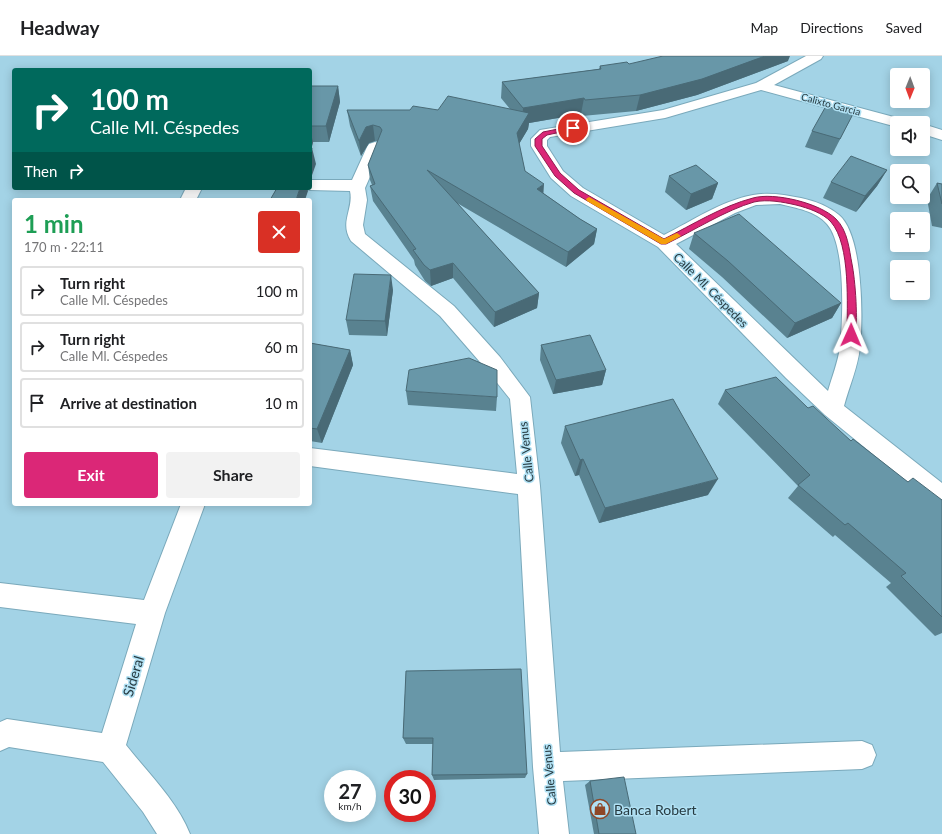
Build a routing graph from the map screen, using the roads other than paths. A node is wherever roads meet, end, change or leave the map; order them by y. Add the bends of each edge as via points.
1 (816, 56) edge
2 (761, 86) junction
3 (890, 120) edge
4 (930, 131) edge
5 (942, 135) edge
6 (375, 147) edge
7 (312, 184) edge
8 (358, 188) junction
9 (664, 243) junction
10 (833, 409) junction
11 (312, 457) edge
12 (529, 486) junction
13 (942, 498) edge
14 (192, 506) edge
15 (0, 595) edge
16 (152, 613) junction
17 (0, 737) edge
18 (111, 749) junction
19 (862, 755) dead end
20 (547, 767) junction
21 (175, 834) edge
22 (554, 834) edge

1 - 2 street, Calle Ml. Céspedes
2 - 3 street, Calixto Garcia
2 - 9 street, Calle Ml. Céspedes via 665,114 545,133 538,139 539,146 557,174 577,192
4 - 5 street
6 - 8 street
7 - 8 street via 350,185
8 - 12 street, Calle Venus via 360,194 354,230 357,237 447,311 520,397
9 - 10 street, Calle Ml. Céspedes
9 - 10 street via 729,209 754,200 780,199 812,206 834,220 844,238 852,281 850,348
10 - 13 street, Calle Ml. Céspedes
11 - 12 street
12 - 20 street, Calle Venus
14 - 16 street, Sideral
15 - 16 street
16 - 18 street, Sideral
17 - 18 street via 7,733
18 - 21 street
19 - 20 street
20 - 22 street, Calle Venus

